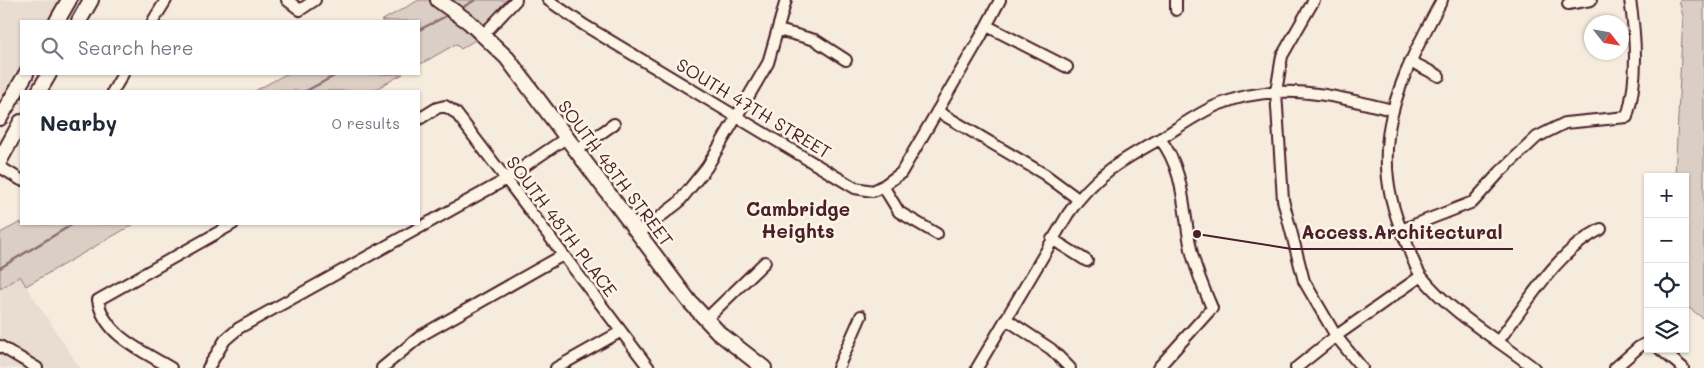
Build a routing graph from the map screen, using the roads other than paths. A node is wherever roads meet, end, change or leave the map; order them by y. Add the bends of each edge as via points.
1 (70, 0) edge
2 (91, 0) edge
3 (166, 0) edge
4 (287, 0) edge
5 (315, 0) edge
6 (516, 0) edge
7 (548, 0) edge
8 (786, 0) edge
9 (1000, 0) edge
10 (1314, 0) edge
11 (1442, 0) edge
12 (1591, 0) edge
13 (1630, 0) edge
14 (442, 3) edge
15 (1568, 4) dead end
16 (58, 20) edge
17 (80, 20) edge
18 (154, 20) edge
19 (987, 26) junction
20 (778, 30) junction
21 (483, 35) junction
22 (846, 60) dead end
23 (1410, 61) junction
24 (1067, 67) dead end
25 (25, 75) edge
26 (48, 75) edge
27 (122, 75) edge
28 (1440, 76) dead end
29 (40, 90) edge
30 (113, 90) edge
31 (1276, 92) junction
32 (1392, 110) junction
33 (937, 111) junction
34 (736, 116) junction
35 (0, 118) edge
36 (420, 118) edge
37 (20, 124) edge
38 (614, 124) dead end
39 (566, 138) junction
40 (1160, 138) junction
41 (576, 151) junction
42 (0, 160) edge
43 (0, 167) edge
44 (507, 178) junction
45 (20, 179) edge
46 (883, 186) junction
47 (1078, 199) junction
48 (231, 225) edge
49 (1601, 229) dead end
50 (1400, 230) junction
51 (638, 234) junction
52 (937, 234) dead end
53 (1052, 239) junction
54 (563, 255) junction
55 (1087, 261) dead end
56 (765, 262) dead end
57 (1421, 276) junction
58 (861, 316) dead end
59 (1006, 319) junction
60 (705, 320) junction
61 (620, 332) junction
62 (1336, 336) junction
63 (1498, 340) junction
64 (1644, 345) edge
65 (0, 346) edge
66 (1665, 353) edge
67 (37, 368) edge
68 (171, 368) edge
69 (208, 368) edge
70 (382, 368) edge
71 (556, 368) edge
72 (649, 368) edge
73 (764, 368) edge
74 (838, 368) edge
75 (977, 368) edge
76 (1070, 368) edge
77 (1158, 368) edge
78 (1296, 368) edge
79 (1362, 368) edge
80 (1534, 368) edge
81 (1615, 368) edge
82 (1683, 368) edge

1 - 16 main road
2 - 17 main road
3 - 18 street
4 - 5 street via 300,10
6 - 21 street
7 - 34 street, SOUTH 47TH STREET
8 - 20 street
9 - 19 street
10 - 31 street via 1282,56
11 - 23 street
12 - 15 street
13 - 50 street via 1636,33 1627,117 1565,123 1537,137 1472,202
14 - 21 main road, SOUTH 48TH STREET
19 - 24 street
19 - 33 street
20 - 22 street via 815,40
20 - 34 street via 768,63
21 - 39 main road, SOUTH 48TH STREET via 507,58
23 - 28 street
23 - 32 street
25 - 35 main road
26 - 29 main road
27 - 30 street
31 - 32 street via 1302,90
31 - 40 street via 1218,104
31 - 62 street via 1283,200 1304,281
32 - 50 street via 1385,166 1390,204
33 - 46 street via 901,173
33 - 47 street via 1044,174
34 - 46 street, SOUTH 47TH STREET via 855,188 873,191
34 - 51 street via 692,188
36 - 44 street, SOUTH 48TH PLACE via 445,106 456,113
37 - 42 main road
38 - 41 street
39 - 41 main road, SOUTH 48TH STREET
39 - 44 street
40 - 47 street via 1114,164
40 - 77 street via 1176,170 1192,251 1212,308
41 - 51 main road, SOUTH 48TH STREET
43 - 45 street
44 - 54 street, SOUTH 48TH PLACE
44 - 69 street via 239,328 225,340
46 - 52 street via 899,212
47 - 53 street
48 - 68 street via 98,300 99,311 116,333
49 - 63 street via 1565,254
50 - 57 street
51 - 60 main road, SOUTH 48TH STREET
53 - 55 street
53 - 59 street
54 - 61 street, SOUTH 48TH PLACE
54 - 70 street via 422,335
56 - 60 street
57 - 62 street
57 - 63 street via 1460,313
58 - 74 street
59 - 75 street
59 - 76 street via 1045,344
60 - 73 main road, SOUTH 48TH STREET
61 - 71 street
61 - 72 street, SOUTH 48TH PLACE
62 - 78 street
62 - 79 street
63 - 80 street
64 - 81 street
65 - 67 street
66 - 82 street

